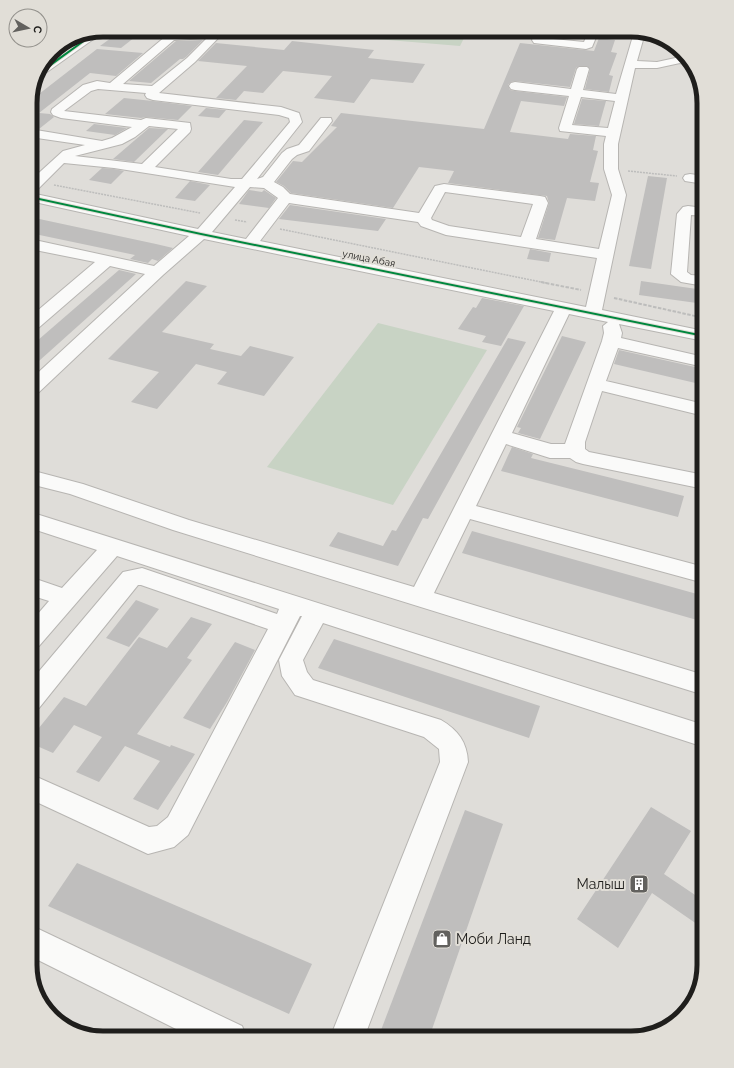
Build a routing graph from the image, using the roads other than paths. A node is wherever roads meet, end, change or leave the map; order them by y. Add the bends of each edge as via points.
1 (176, 37) edge
2 (215, 37) edge
3 (538, 37) edge
4 (591, 37) edge
5 (640, 38) edge
6 (85, 40) edge
7 (664, 53) dead end
8 (681, 60) edge
9 (682, 61) edge
10 (630, 64) junction
11 (49, 65) edge
12 (583, 69) dead end
13 (114, 86) junction
14 (515, 86) dead end
15 (155, 90) junction
16 (576, 93) junction
17 (622, 98) junction
18 (326, 121) dead end
19 (142, 124) junction
20 (614, 133) junction
21 (37, 134) edge
22 (106, 145) junction
23 (60, 158) junction
24 (145, 169) junction
25 (690, 178) road end
26 (697, 179) edge
27 (37, 182) edge
28 (262, 183) junction
29 (246, 184) junction
30 (285, 198) junction
31 (37, 199) edge
32 (697, 211) edge
33 (424, 218) junction
34 (201, 234) junction
35 (527, 243) junction
36 (250, 244) junction
37 (37, 247) edge
38 (602, 254) junction
39 (107, 260) junction
40 (157, 272) junction
41 (697, 280) edge
42 (564, 307) junction
43 (596, 314) junction
44 (37, 320) edge
45 (697, 335) edge
46 (611, 341) junction
47 (697, 360) edge
48 (37, 383) edge
49 (595, 384) junction
50 (697, 408) edge
51 (500, 436) junction
52 (575, 451) junction
53 (37, 479) edge
54 (697, 481) edge
55 (464, 510) junction
56 (37, 522) edge
57 (114, 546) junction
58 (697, 572) edge
59 (37, 588) edge
60 (66, 598) junction
61 (420, 598) junction
62 (298, 614) junction
63 (37, 631) edge
64 (697, 683) edge
65 (37, 691) edge
66 (697, 734) edge
67 (37, 789) edge
68 (37, 943) edge
69 (216, 1031) edge
70 (350, 1031) edge

1 - 13 street via 170,38
2 - 15 street
3 - 4 street via 538,41 586,46
5 - 10 street via 640,47
6 - 11 street
7 - 8 street
9 - 10 street via 657,65
10 - 17 street
12 - 16 street
13 - 15 street
13 - 19 street via 97,85 87,88 57,112
14 - 16 street
15 - 29 street via 152,95 155,97 281,111 295,116 296,122
16 - 17 street
16 - 20 street via 565,128
17 - 20 street
18 - 28 street via 304,148 287,156 268,180
19 - 22 street via 130,134
19 - 24 street via 151,121 186,126
20 - 38 street via 611,144 613,176 619,195
21 - 22 street
22 - 23 street
23 - 24 street
23 - 27 street
24 - 29 street via 231,184
25 - 26 street
28 - 29 street
28 - 30 street via 281,191
29 - 34 street
30 - 33 street
30 - 36 street
31 - 34 street, улица Абая
32 - 41 street via 688,210 684,214 679,274
33 - 35 street via 426,224 436,228
33 - 35 street via 440,189 444,188 540,200
34 - 36 street, улица Абая
34 - 40 street
35 - 38 street
36 - 42 street, улица Абая
37 - 39 street
38 - 43 street via 594,293
39 - 40 street
39 - 44 street
40 - 48 street
42 - 43 street, улица Абая
42 - 51 street
43 - 45 street, улица Абая
43 - 46 street via 613,333
46 - 47 street
46 - 49 street
49 - 50 street
49 - 52 street via 575,442
51 - 52 street via 550,452
51 - 55 street
52 - 54 street via 584,457
53 - 61 street
55 - 58 street
55 - 61 street
56 - 57 street
57 - 60 street
57 - 62 street
59 - 60 street
60 - 63 street
61 - 64 street
62 - 65 street via 142,576 130,578
62 - 66 street
62 - 67 street via 178,826 164,838 148,841
62 - 70 street via 291,660 295,676 304,688 432,728 450,741 455,750 454,762
68 - 69 street

